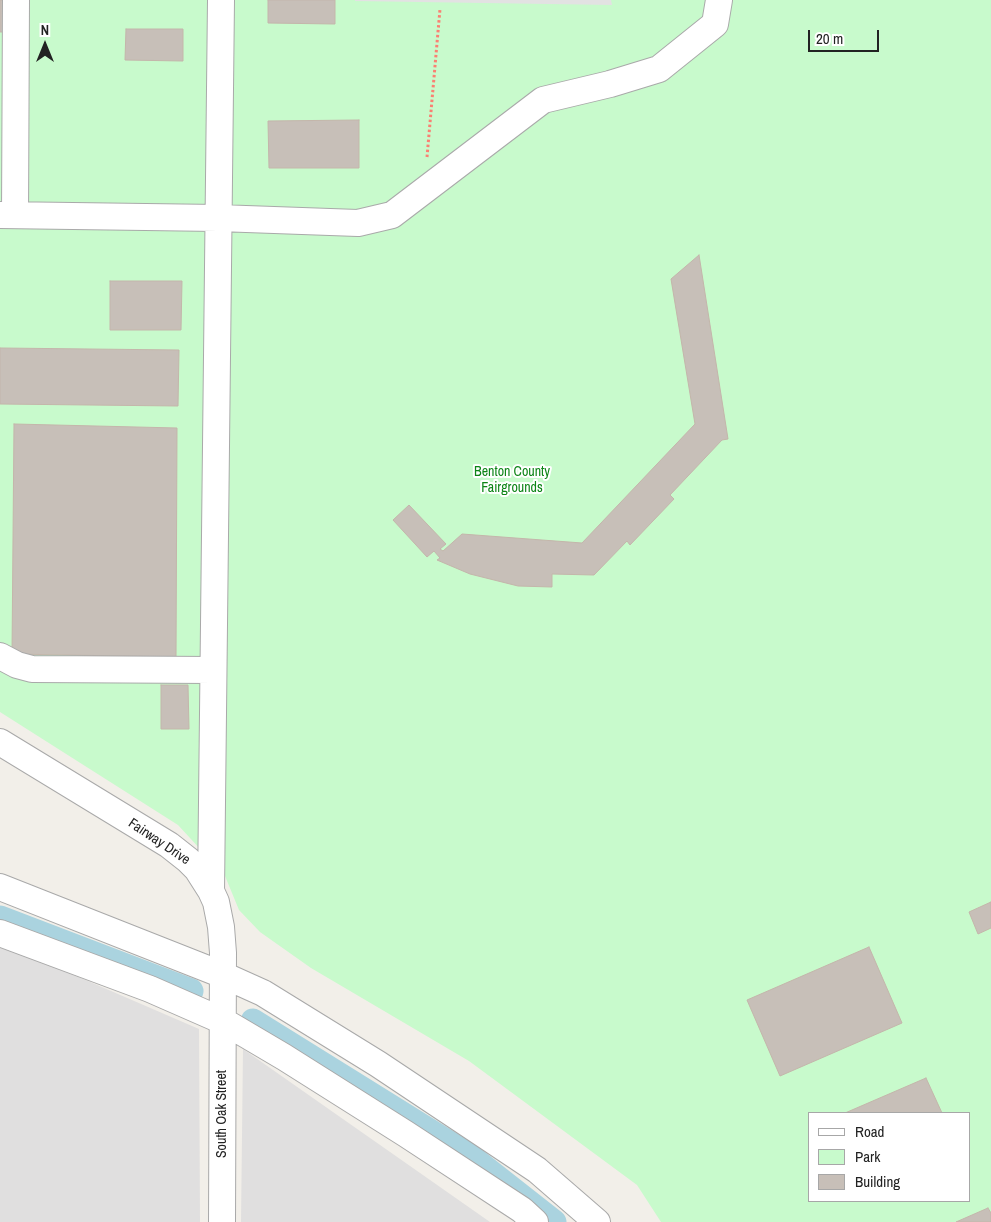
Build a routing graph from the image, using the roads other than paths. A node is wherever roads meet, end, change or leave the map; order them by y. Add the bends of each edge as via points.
1 (16, 0) edge
2 (221, 0) edge
3 (719, 0) edge
4 (8, 215) edge
5 (218, 218) junction
6 (0, 656) edge
7 (213, 670) junction
8 (0, 742) edge
9 (0, 887) edge
10 (211, 890) junction
11 (0, 933) edge
12 (223, 975) junction
13 (223, 1013) junction
14 (222, 1222) edge
15 (535, 1222) edge
16 (597, 1222) edge

1 - 4 street
2 - 5 street
3 - 5 street via 715,24 659,69 543,100 392,215 358,223
4 - 5 street
5 - 7 street
6 - 7 street via 32,669
7 - 10 street
8 - 10 street, Fairway Drive via 169,846 197,869
9 - 12 street
10 - 12 street, Fairway Drive via 221,927
11 - 13 street
12 - 13 street, Fairway Drive
12 - 16 street via 263,993 386,1070 537,1170
13 - 14 street, South Oak Street
13 - 15 street via 284,1057 522,1210

